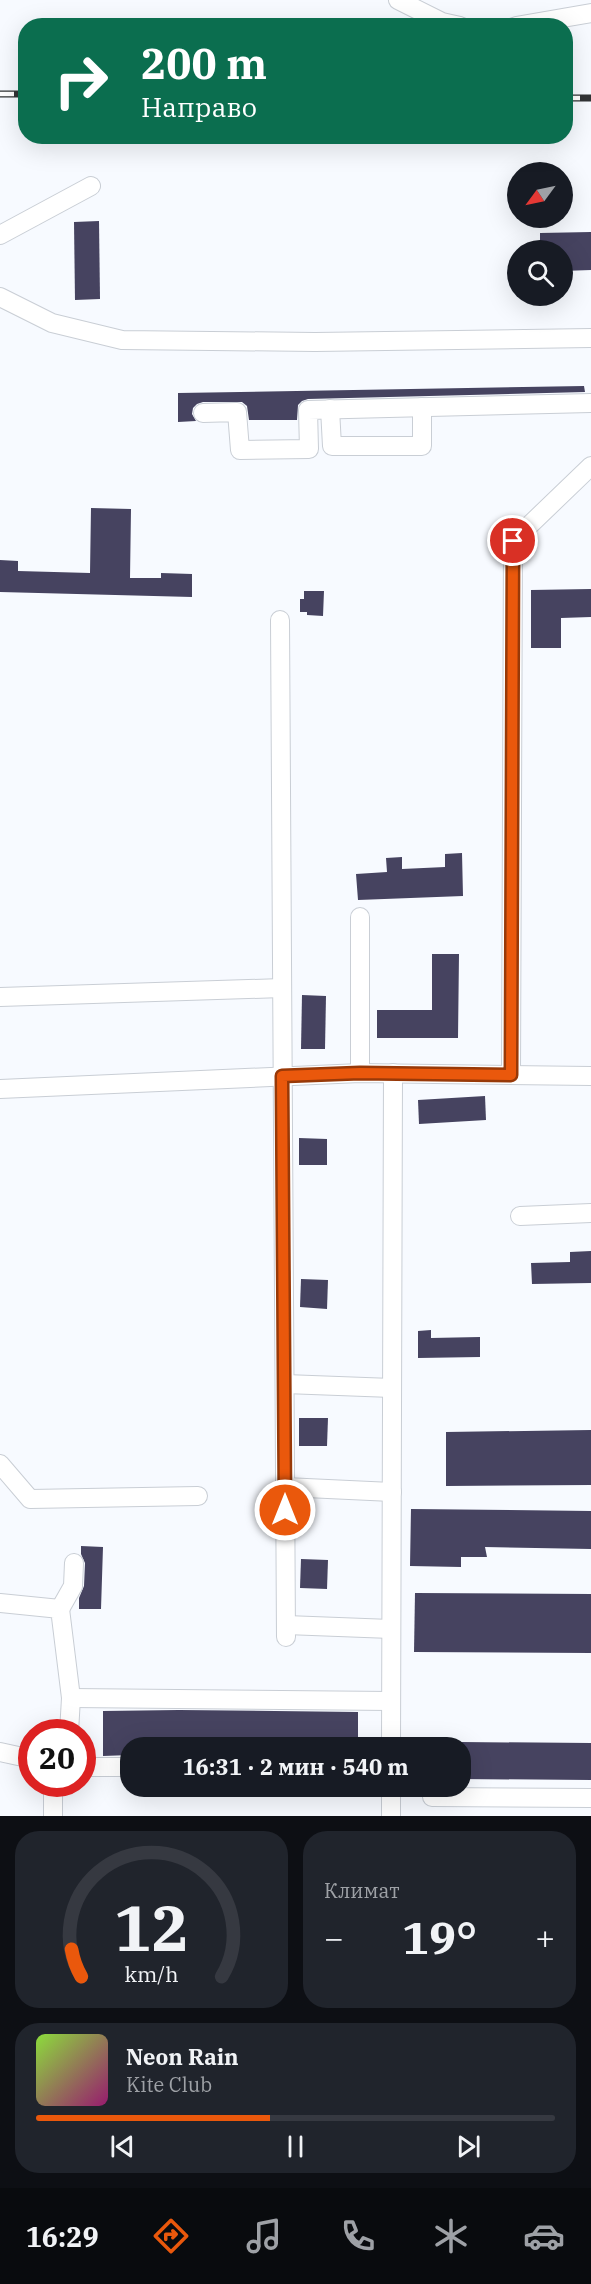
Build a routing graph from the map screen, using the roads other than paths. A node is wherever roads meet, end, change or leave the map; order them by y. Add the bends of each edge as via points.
1 (398, 0) edge
2 (591, 13) edge
3 (434, 18) edge
4 (562, 18) edge
5 (91, 186) dead end
6 (0, 235) edge
7 (0, 297) edge
8 (591, 338) edge
9 (591, 404) edge
10 (422, 407) junction
11 (330, 410) junction
12 (203, 413) dead end
13 (591, 466) edge
14 (280, 620) dead end
15 (360, 917) dead end
16 (282, 988) junction
17 (0, 997) edge
18 (360, 1073) junction
19 (393, 1073) junction
20 (511, 1075) junction
21 (282, 1076) junction
22 (591, 1076) edge
23 (0, 1089) edge
24 (591, 1213) edge
25 (520, 1216) dead end
26 (285, 1384) junction
27 (392, 1388) junction
28 (0, 1464) edge
29 (285, 1487) junction
30 (392, 1492) junction
31 (198, 1496) dead end
32 (74, 1563) dead end
33 (0, 1603) edge
34 (60, 1609) junction
35 (391, 1629) junction
36 (71, 1698) junction
37 (391, 1701) junction
38 (70, 1719) edge
39 (391, 1737) edge
40 (0, 1752) edge
41 (18, 1756) edge
42 (96, 1767) edge
43 (120, 1767) edge
44 (53, 1797) edge
45 (391, 1797) edge
46 (432, 1797) dead end
47 (591, 1798) edge
48 (53, 1816) edge
49 (391, 1816) edge

1 - 3 street
2 - 4 street
5 - 6 street
7 - 8 street via 52,323 122,340 314,347
9 - 10 street
10 - 11 street
10 - 11 street via 422,446 332,446
11 - 12 street via 308,410 309,449 240,450 237,412
13 - 20 street via 513,541
14 - 16 street
15 - 18 street
16 - 17 street
16 - 21 street
18 - 19 street
18 - 21 street
19 - 20 street
19 - 27 street
20 - 22 street
21 - 23 street
21 - 26 street
24 - 25 street
26 - 27 street
26 - 29 street
27 - 30 street
28 - 31 street via 30,1499
29 - 30 street
29 - 35 street via 286,1631
30 - 35 street
32 - 34 street via 73,1586
33 - 34 street
34 - 36 street
35 - 37 street
36 - 37 street
36 - 38 street
37 - 39 street
40 - 41 street
42 - 43 street
44 - 48 street
45 - 49 street
46 - 47 street

